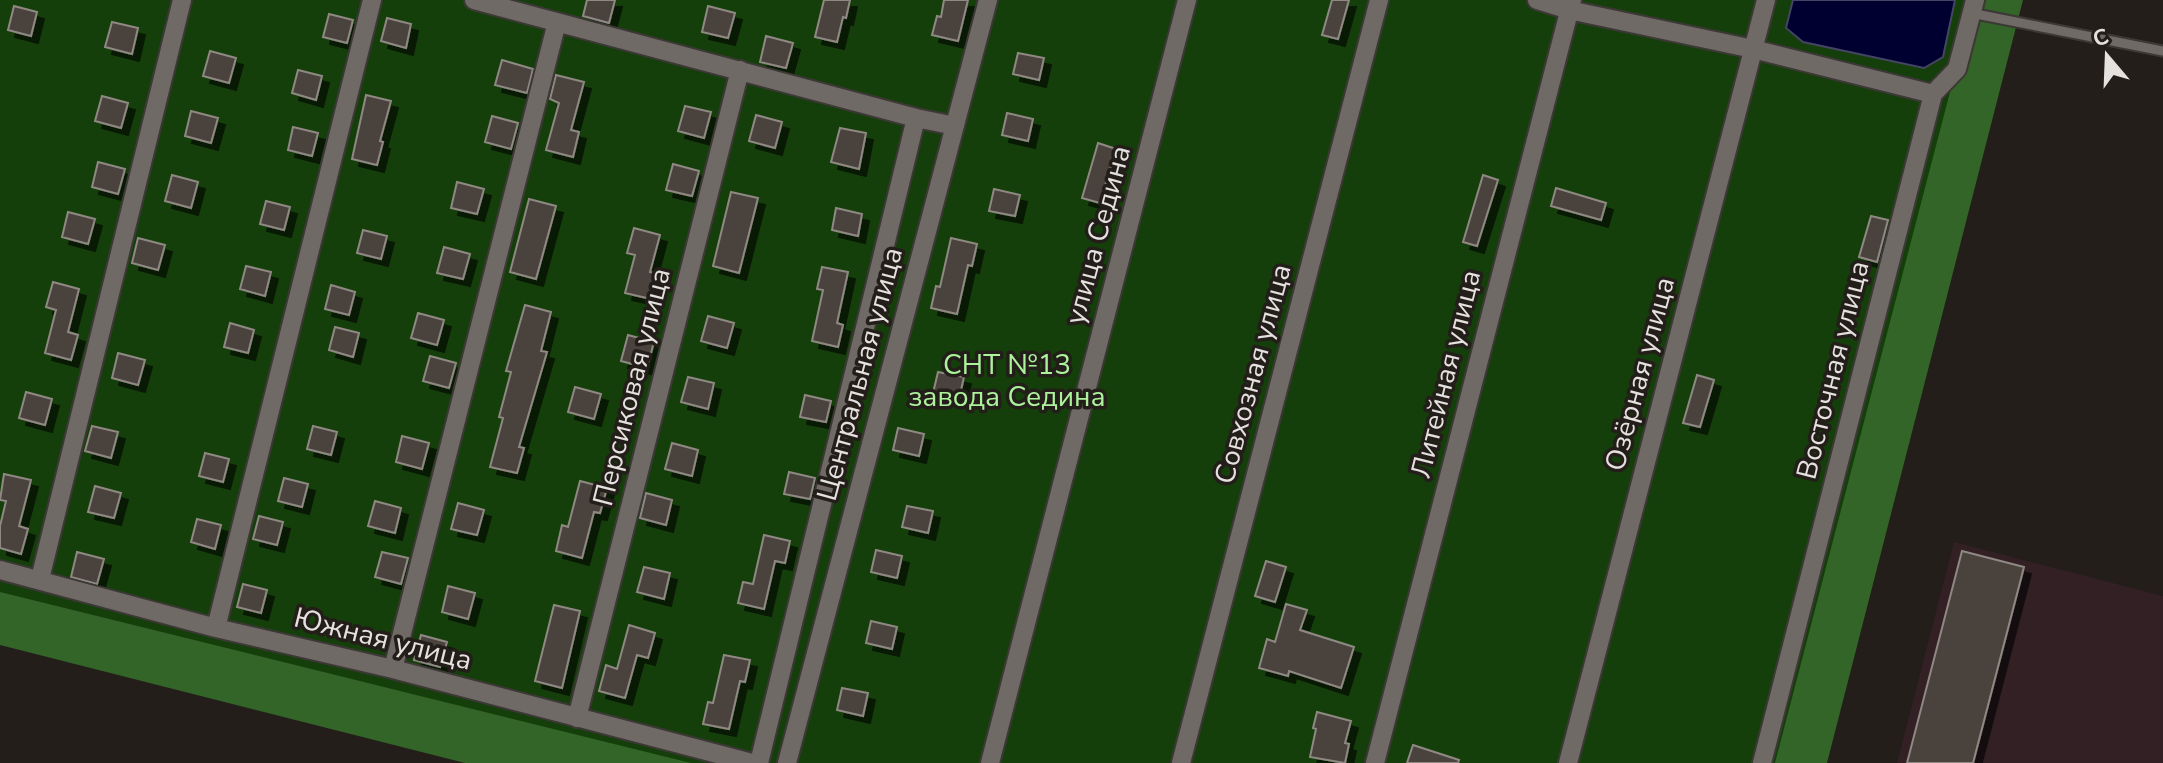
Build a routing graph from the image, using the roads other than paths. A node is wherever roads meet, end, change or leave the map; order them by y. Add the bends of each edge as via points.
1 (182, 0) edge
2 (372, 0) edge
3 (474, 0) edge
4 (988, 0) edge
5 (1187, 0) edge
6 (1379, 0) edge
7 (1537, 0) edge
8 (1766, 0) edge
9 (1570, 5) edge
10 (1973, 6) edge
11 (557, 22) junction
12 (1753, 49) junction
13 (2163, 51) edge
14 (740, 70) junction
15 (1933, 94) junction
16 (916, 118) junction
17 (955, 126) junction
18 (0, 570) edge
19 (40, 579) junction
20 (216, 628) junction
21 (393, 669) junction
22 (577, 718) junction
23 (752, 763) edge
24 (759, 763) edge
25 (787, 763) edge
26 (990, 763) edge
27 (1181, 763) edge
28 (1375, 763) edge
29 (1568, 763) edge
30 (1762, 763) edge

1 - 19 street
2 - 20 street
3 - 11 street
4 - 17 street, Центральная улица
5 - 26 street, улица Седина
6 - 27 street, Совхозная улица
7 - 9 street
8 - 12 street, Озёрная улица
9 - 12 street
9 - 28 street, Литейная улица
10 - 13 lane
10 - 15 street, Восточная улица via 1957,69
11 - 14 street
11 - 21 street
12 - 15 street
12 - 29 street, Озёрная улица
14 - 16 street
14 - 22 street, Персиковая улица
15 - 30 street, Восточная улица
16 - 17 street
16 - 24 street, Центральная улица
17 - 25 street, Центральная улица
18 - 19 street, Южная улица
19 - 20 street, Южная улица
20 - 21 street, Южная улица
21 - 22 street, Южная улица
22 - 23 street, Южная улица

